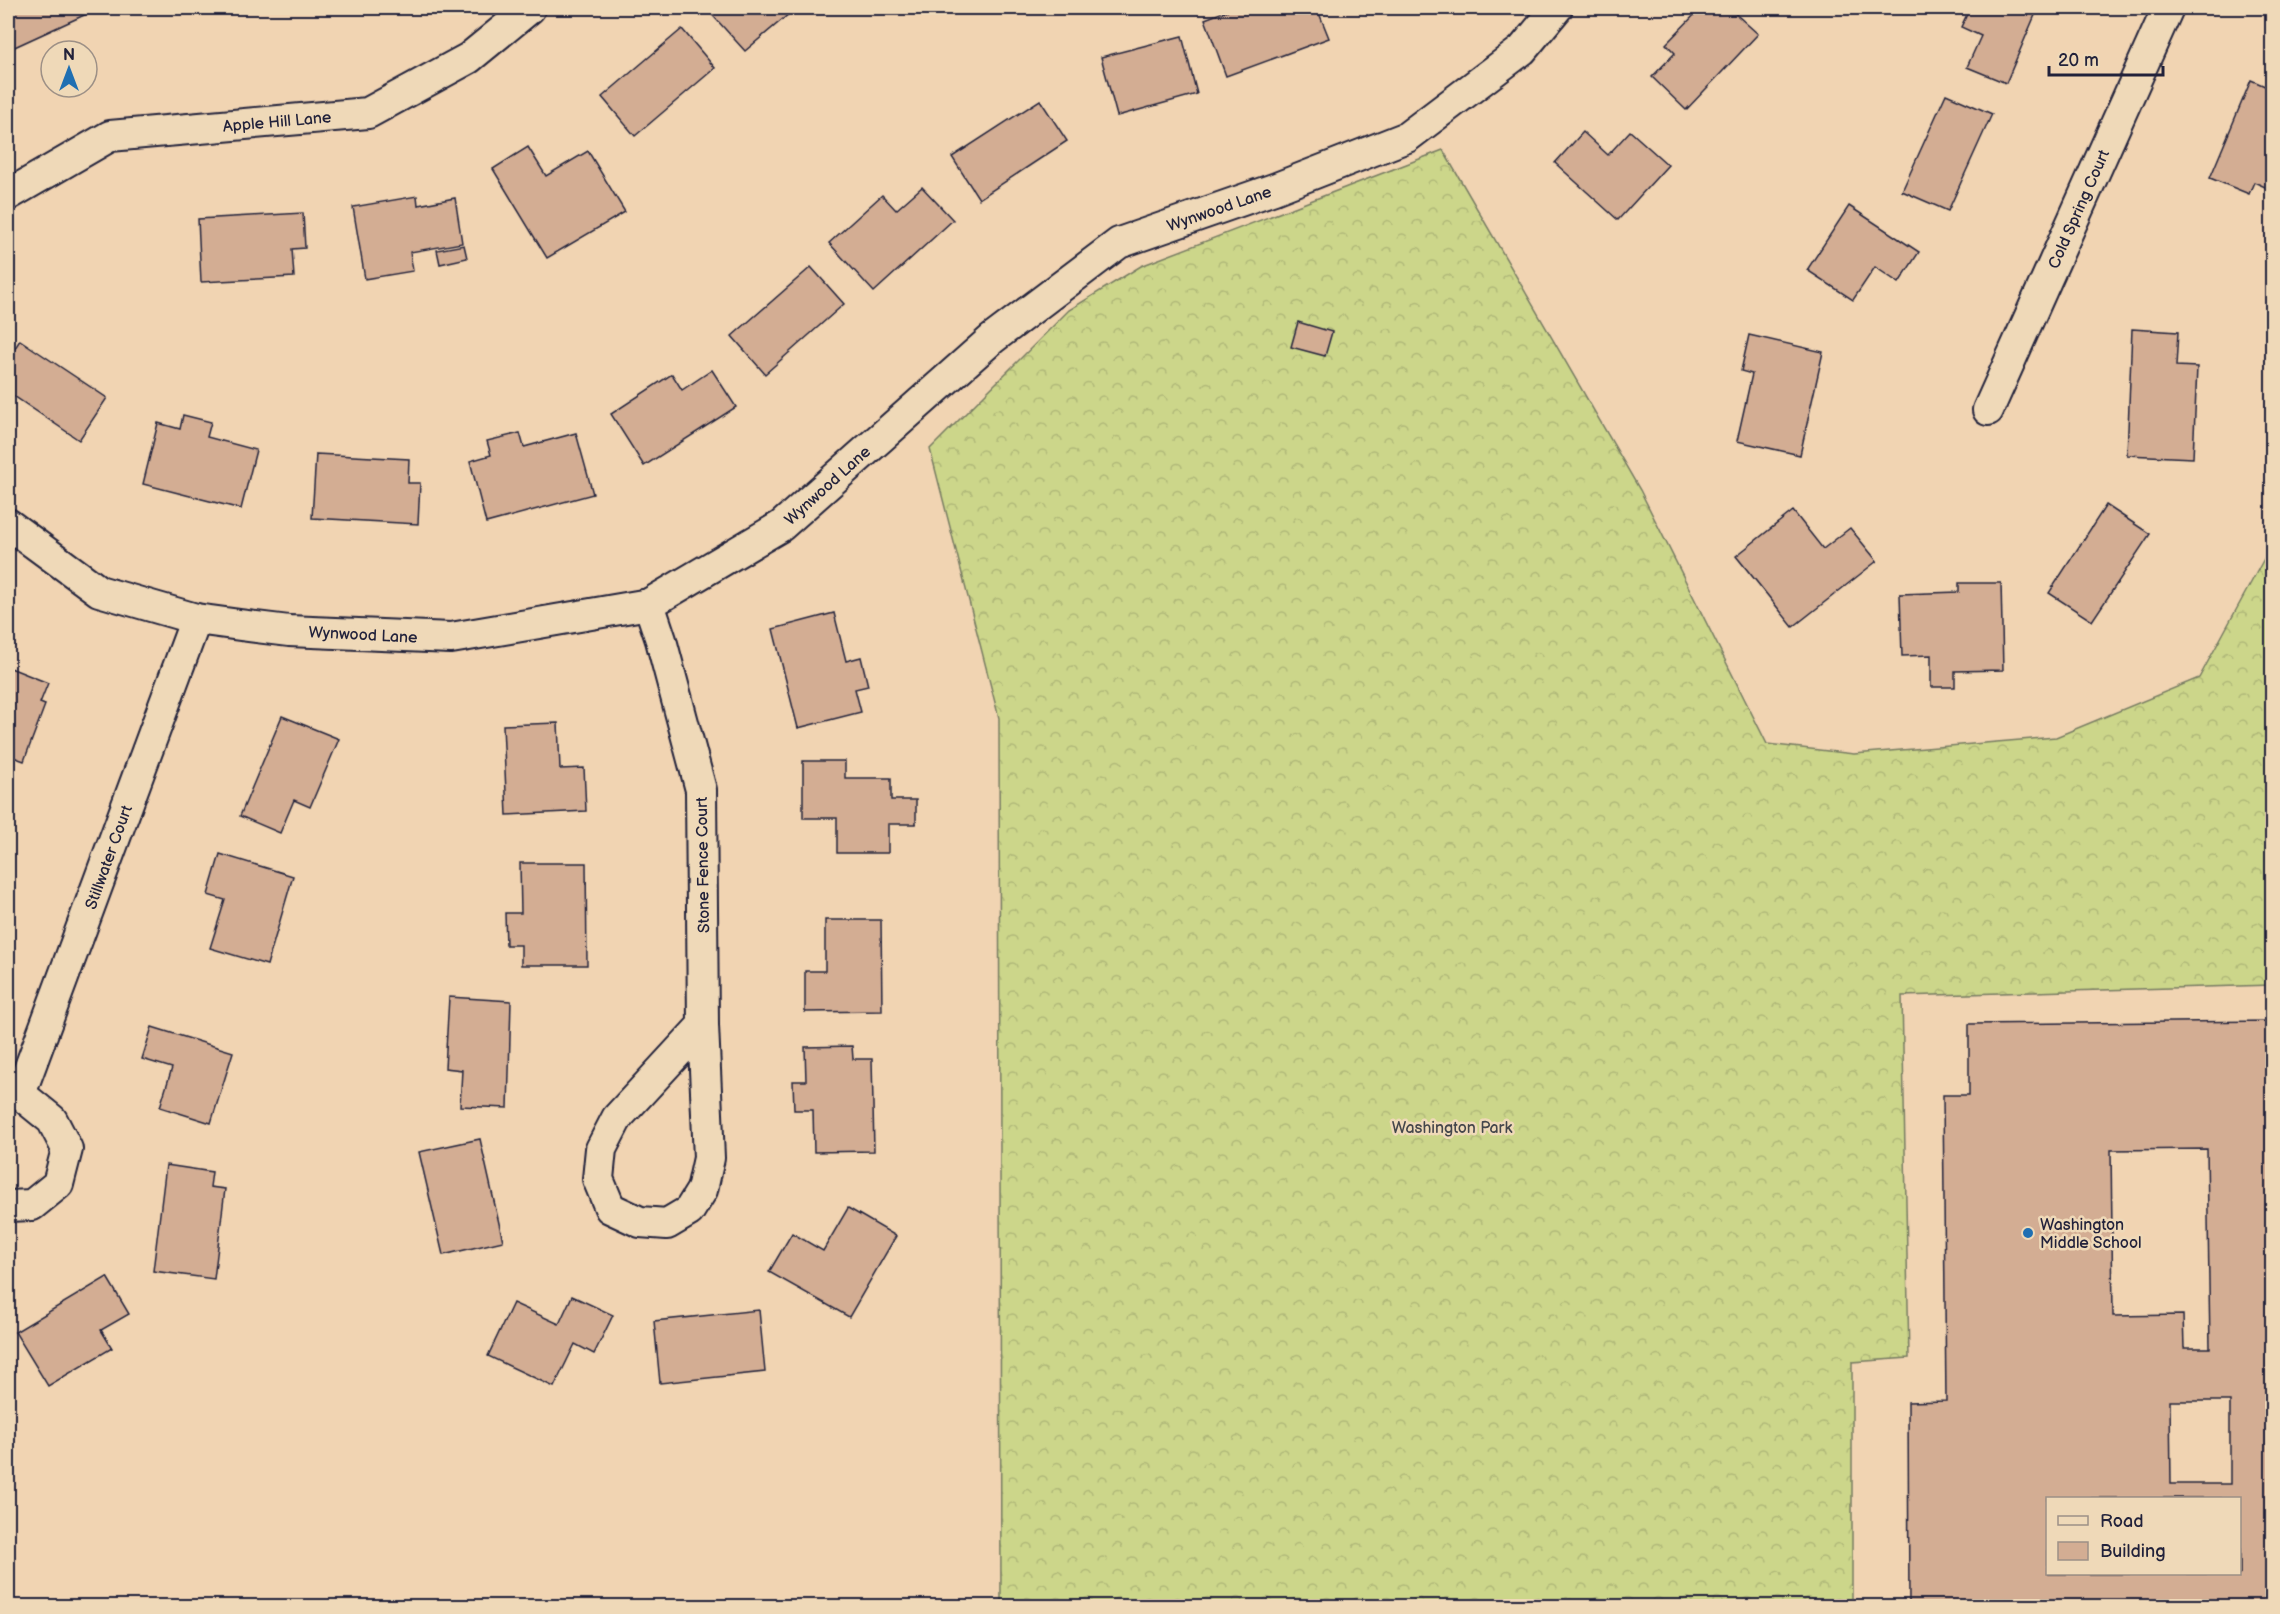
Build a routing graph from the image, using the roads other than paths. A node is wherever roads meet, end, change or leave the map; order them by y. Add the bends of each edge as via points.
1 (530, 8) edge
2 (1557, 8) edge
3 (2168, 8) edge
4 (8, 195) edge
5 (1988, 410) dead end
6 (8, 524) edge
7 (649, 604) junction
8 (196, 619) junction
9 (703, 1025) junction
10 (14, 1094) edge
11 (8, 1206) edge

1 - 4 street, Apple Hill Lane via 469,58 368,113 110,136
2 - 7 street, Wynwood Lane via 1522,50 1407,137 1119,243 992,339 781,526
3 - 5 street, Cold Spring Court
6 - 8 street, Wynwood Lane via 99,591
7 - 8 street, Wynwood Lane via 451,638 289,631
7 - 9 street, Stone Fence Court via 701,790
8 - 10 street, Stillwater Court
9 - 9 street, Stone Fence Court via 709,1158 702,1190 689,1211 667,1224 640,1222 609,1208 598,1179 600,1149 617,1118
10 - 11 street, Stillwater Court via 52,1120 67,1149 58,1184 32,1205

